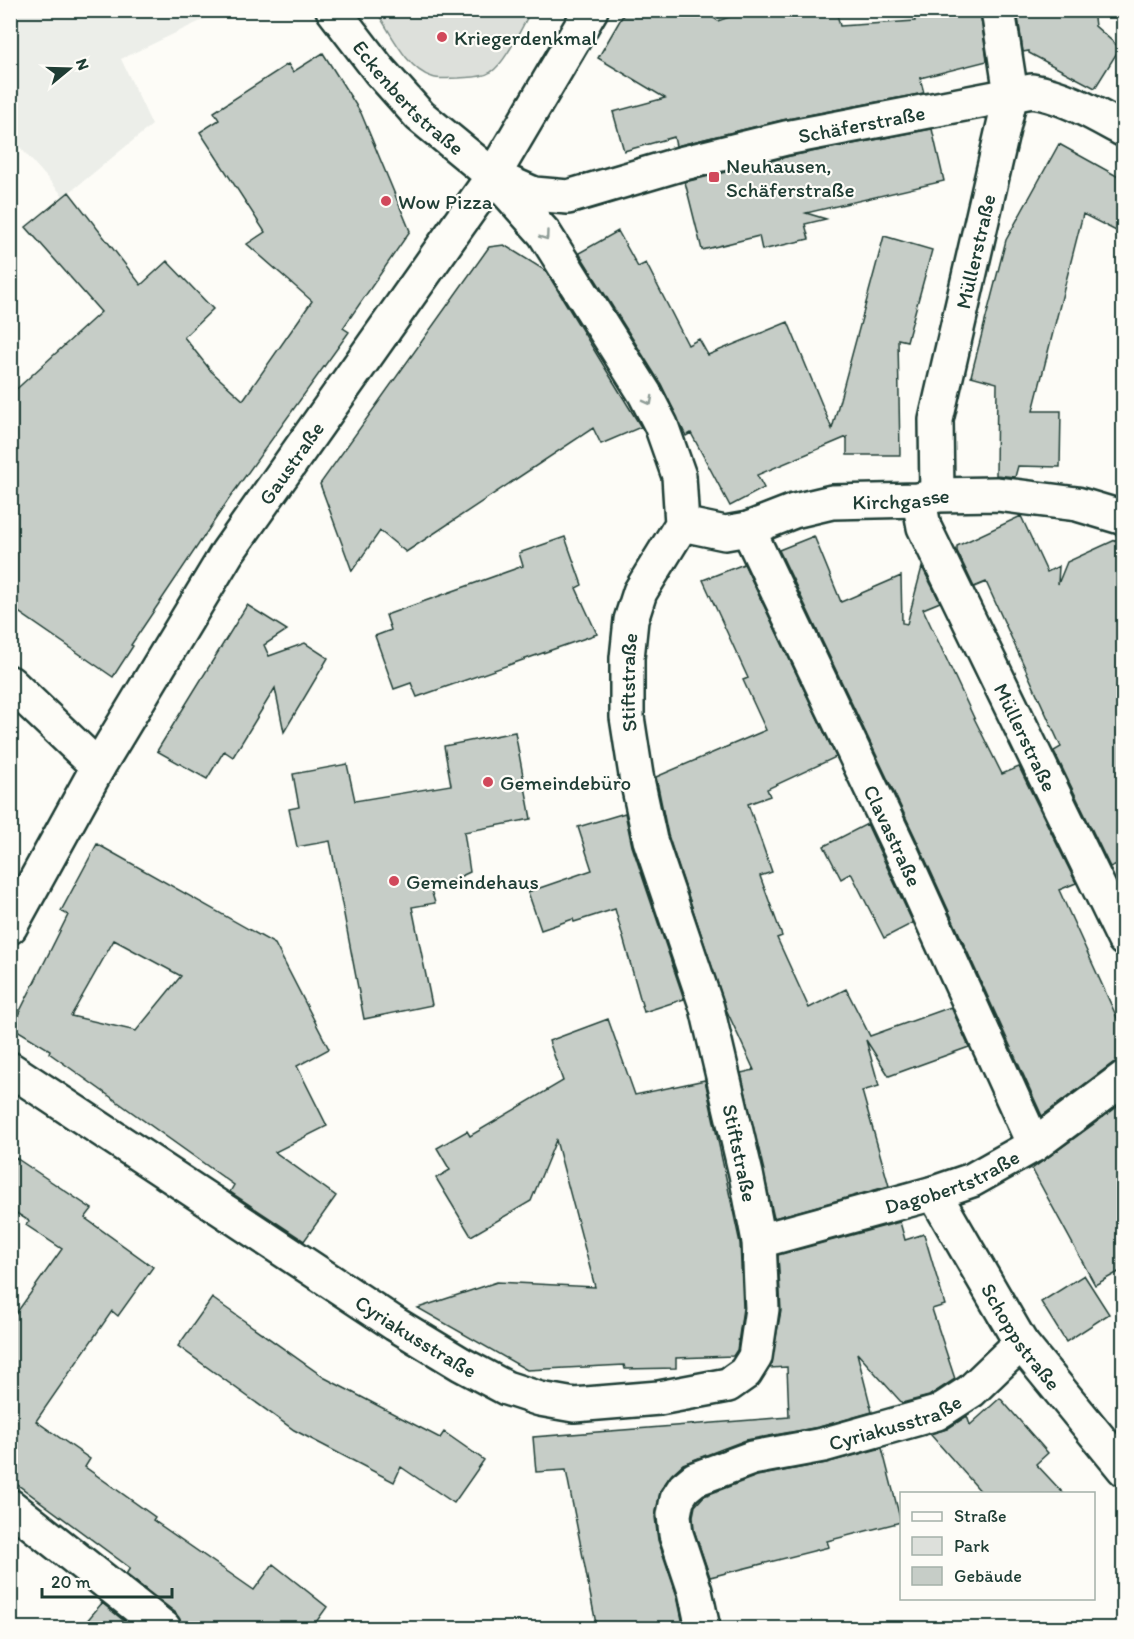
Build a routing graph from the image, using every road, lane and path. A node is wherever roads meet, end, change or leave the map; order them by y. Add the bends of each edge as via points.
1 (333, 10) edge
2 (591, 10) edge
3 (999, 10) edge
4 (1011, 94) junction
5 (1124, 130) edge
6 (493, 176) junction
7 (928, 498) junction
8 (1124, 518) edge
9 (682, 524) junction
10 (748, 529) junction
11 (10, 683) edge
12 (98, 768) junction
13 (10, 927) edge
14 (1124, 939) edge
15 (10, 1070) edge
16 (1124, 1078) edge
17 (1034, 1145) junction
18 (934, 1193) junction
19 (759, 1241) junction
20 (1021, 1343) junction
21 (1124, 1469) edge
22 (10, 1506) edge
23 (164, 1629) edge
24 (703, 1629) edge

1 - 6 street, Eckenbertstraße via 420,116
2 - 6 street, Gaustraße
3 - 4 street, Müllerstraße
4 - 5 street, Schäferstraße via 1051,94
4 - 6 street, Schäferstraße via 786,138 568,197 534,194
4 - 7 street, Müllerstraße via 936,420
6 -> 9 street via 544,233 645,394 679,476
6 - 12 street, Gaustraße via 227,554
7 - 8 street, Kirchgasse via 997,494 1039,498
7 - 10 street, Kirchgasse via 832,502 794,511
7 - 14 street, Müllerstraße via 924,527
9 - 10 street, Kirchgasse via 725,533
9 - 19 street, Stiftstraße via 640,592 631,620 627,717 650,840 707,1008
10 - 17 street, Clavastraße via 900,849
11 - 12 street
12 - 13 street, Gaustraße
15 - 19 street, Cyriakusstraße via 395,1324 506,1388 540,1399 574,1405 608,1404 728,1385 745,1372 755,1357 762,1309
16 - 17 street, Dagobertstraße
17 - 18 street, Dagobertstraße via 972,1180
18 - 19 street, Dagobertstraße
18 - 20 street, Schoppstraße
20 - 21 street, Schoppstraße
20 - 24 street, Cyriakusstraße via 971,1391 937,1413 823,1445 752,1458 695,1479 684,1488 674,1515 676,1534
22 - 23 street

